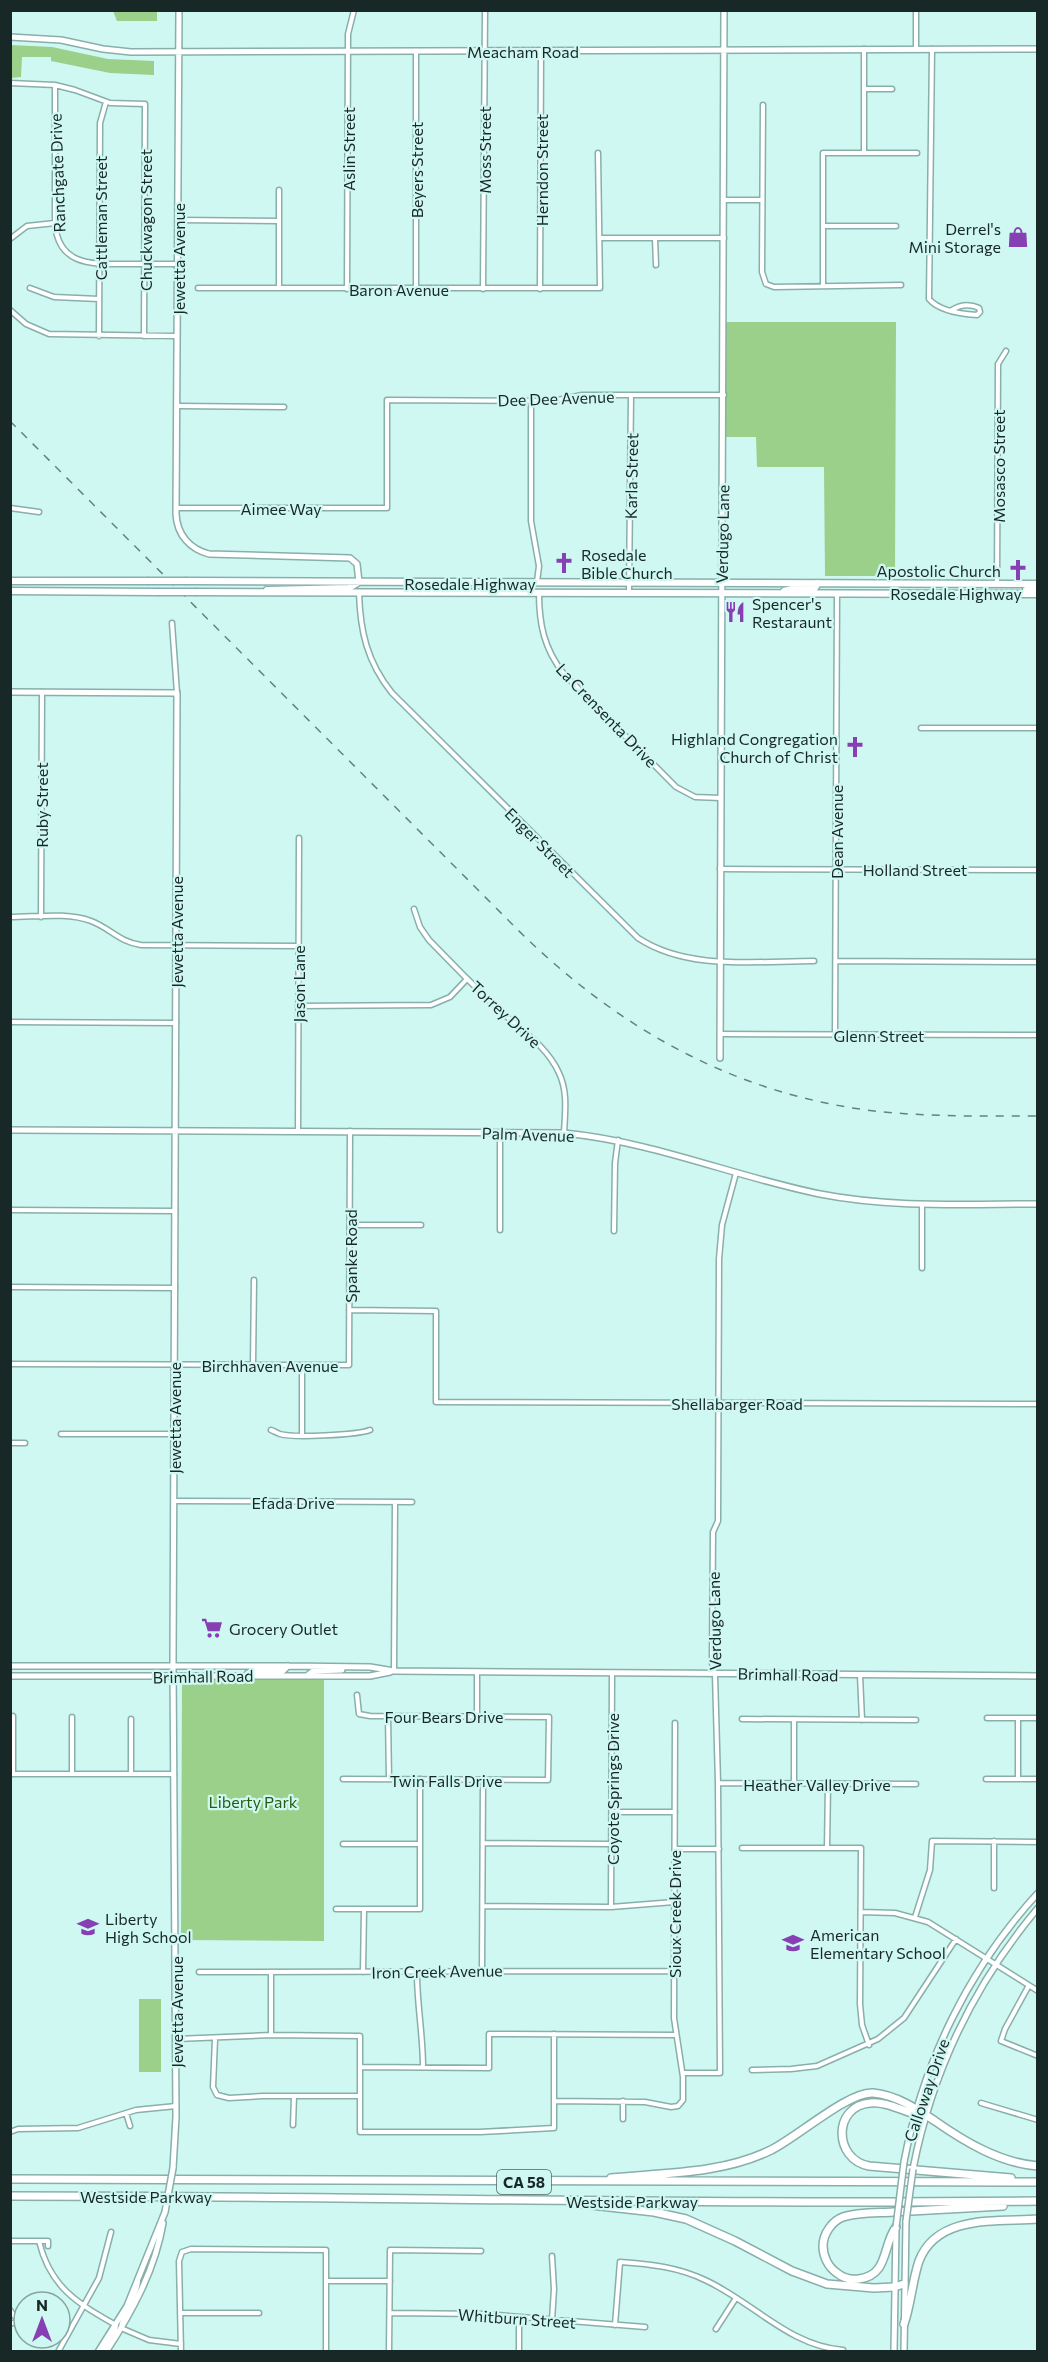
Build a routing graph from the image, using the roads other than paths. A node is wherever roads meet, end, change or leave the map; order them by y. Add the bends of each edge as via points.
1 (179, 10) edge
2 (354, 10) edge
3 (485, 10) edge
4 (724, 10) edge
5 (916, 10) edge
6 (10, 38) edge
7 (916, 49) junction
8 (932, 49) junction
9 (1038, 49) edge
10 (724, 50) junction
11 (864, 50) junction
12 (348, 51) junction
13 (416, 51) junction
14 (484, 51) junction
15 (541, 51) junction
16 (179, 52) junction
17 (10, 84) edge
18 (55, 85) junction
19 (864, 89) junction
20 (892, 89) dead end
21 (106, 102) junction
22 (763, 105) dead end
23 (598, 153) dead end
24 (864, 153) junction
25 (917, 153) dead end
26 (279, 190) dead end
27 (724, 200) junction
28 (763, 200) junction
29 (178, 220) junction
30 (279, 221) junction
31 (55, 223) junction
32 (823, 226) junction
33 (896, 226) dead end
34 (600, 238) junction
35 (655, 238) junction
36 (724, 238) junction
37 (10, 239) edge
38 (99, 264) junction
39 (144, 264) junction
40 (178, 264) junction
41 (656, 265) dead end
42 (901, 285) dead end
43 (823, 286) junction
44 (30, 288) dead end
45 (198, 288) dead end
46 (279, 288) junction
47 (347, 289) junction
48 (416, 289) junction
49 (483, 289) junction
50 (540, 289) junction
51 (99, 299) junction
52 (10, 310) edge
53 (951, 310) junction
54 (99, 336) junction
55 (144, 336) junction
56 (178, 336) junction
57 (1006, 351) dead end
58 (631, 395) junction
59 (724, 395) junction
60 (531, 401) junction
61 (177, 406) junction
62 (284, 407) dead end
63 (10, 508) edge
64 (176, 508) junction
65 (387, 508) joint
66 (39, 512) dead end
67 (359, 582) junction
68 (422, 582) junction
69 (10, 583) edge
70 (537, 583) junction
71 (630, 583) junction
72 (721, 583) junction
73 (582, 584) junction
74 (818, 584) junction
75 (911, 584) junction
76 (997, 584) junction
77 (1038, 584) edge
78 (1038, 589) edge
79 (10, 591) edge
80 (359, 592) junction
81 (468, 592) junction
82 (539, 592) junction
83 (258, 593) junction
84 (629, 593) junction
85 (721, 593) junction
86 (778, 593) junction
87 (837, 593) junction
88 (1004, 594) junction
89 (1038, 594) edge
90 (172, 624) dead end
91 (10, 692) edge
92 (42, 692) junction
93 (177, 693) junction
94 (1038, 728) edge
95 (921, 729) dead end
96 (721, 798) junction
97 (299, 838) dead end
98 (720, 869) junction
99 (836, 869) junction
100 (1038, 870) edge
101 (414, 909) dead end
102 (10, 917) edge
103 (41, 917) junction
104 (176, 946) junction
105 (298, 946) junction
106 (720, 961) junction
107 (814, 961) dead end
108 (836, 961) junction
109 (1038, 962) edge
110 (467, 979) junction
111 (298, 1006) junction
112 (10, 1022) edge
113 (176, 1023) junction
114 (720, 1034) junction
115 (836, 1035) junction
116 (1038, 1035) edge
117 (720, 1058) dead end
118 (10, 1130) edge
119 (175, 1130) junction
120 (298, 1131) junction
121 (350, 1131) junction
122 (500, 1132) junction
123 (564, 1133) junction
124 (618, 1140) junction
125 (736, 1171) junction
126 (922, 1204) junction
127 (1038, 1204) edge
128 (10, 1210) edge
129 (175, 1211) junction
130 (350, 1225) junction
131 (421, 1225) dead end
132 (500, 1230) dead end
133 (614, 1231) dead end
134 (922, 1268) dead end
135 (254, 1280) dead end
136 (10, 1287) edge
137 (175, 1288) junction
138 (349, 1310) junction
139 (10, 1364) edge
140 (175, 1364) junction
141 (253, 1365) junction
142 (302, 1365) junction
143 (349, 1365) joint
144 (718, 1403) junction
145 (1038, 1404) edge
146 (272, 1430) dead end
147 (370, 1430) dead end
148 (61, 1434) dead end
149 (174, 1434) junction
150 (302, 1435) junction
151 (10, 1443) edge
152 (25, 1443) dead end
153 (174, 1501) junction
154 (395, 1502) junction
155 (412, 1502) dead end
156 (173, 1665) junction
157 (10, 1666) edge
158 (288, 1666) junction
159 (349, 1667) junction
160 (394, 1671) junction
161 (477, 1672) junction
162 (612, 1672) junction
163 (715, 1674) junction
164 (243, 1675) junction
165 (860, 1675) junction
166 (10, 1676) edge
167 (174, 1676) junction
168 (308, 1676) junction
169 (1038, 1676) edge
170 (357, 1695) dead end
171 (13, 1716) dead end
172 (388, 1716) junction
173 (477, 1716) junction
174 (72, 1717) dead end
175 (987, 1718) dead end
176 (1018, 1718) junction
177 (1038, 1718) edge
178 (131, 1719) dead end
179 (742, 1719) dead end
180 (794, 1719) junction
181 (862, 1720) junction
182 (916, 1720) dead end
183 (675, 1722) dead end
184 (12, 1774) edge
185 (72, 1774) junction
186 (131, 1774) junction
187 (174, 1774) junction
188 (343, 1779) dead end
189 (390, 1779) junction
190 (420, 1779) junction
191 (986, 1779) dead end
192 (1018, 1779) junction
193 (1038, 1779) edge
194 (483, 1780) junction
195 (548, 1780) joint
196 (718, 1783) junction
197 (794, 1784) junction
198 (828, 1784) junction
199 (916, 1784) dead end
200 (612, 1812) junction
201 (675, 1812) junction
202 (994, 1841) junction
203 (1038, 1842) edge
204 (483, 1843) junction
205 (343, 1844) dead end
206 (420, 1844) junction
207 (611, 1844) junction
208 (742, 1848) dead end
209 (827, 1848) junction
210 (675, 1849) junction
211 (719, 1849) junction
212 (994, 1888) dead end
213 (1038, 1893) edge
214 (675, 1902) junction
215 (483, 1906) junction
216 (611, 1907) junction
217 (1038, 1908) edge
218 (336, 1909) dead end
219 (364, 1909) junction
220 (861, 1912) junction
221 (915, 1917) junction
222 (956, 1940) junction
223 (986, 1958) junction
224 (995, 1965) junction
225 (482, 1970) junction
226 (674, 1971) junction
227 (199, 1972) dead end
228 (271, 1972) junction
229 (363, 1972) junction
230 (417, 1972) junction
231 (1028, 1987) junction
232 (1038, 1991) edge
233 (554, 2034) junction
234 (271, 2035) junction
235 (676, 2035) junction
236 (176, 2039) junction
237 (215, 2039) junction
238 (868, 2045) junction
239 (1038, 2056) edge
240 (360, 2067) junction
241 (423, 2067) junction
242 (752, 2070) dead end
243 (683, 2073) junction
244 (294, 2096) junction
245 (360, 2096) junction
246 (554, 2101) junction
247 (623, 2101) junction
248 (981, 2103) dead end
249 (176, 2106) junction
250 (916, 2111) junction
251 (126, 2113) junction
252 (925, 2114) junction
253 (623, 2119) dead end
254 (1038, 2120) edge
255 (293, 2125) dead end
256 (130, 2126) dead end
257 (11, 2131) edge
258 (1038, 2166) edge
259 (10, 2180) edge
260 (1038, 2180) edge
261 (569, 2181) junction
262 (10, 2196) edge
263 (562, 2201) junction
264 (1038, 2203) edge
265 (165, 2212) junction
266 (1038, 2219) edge
267 (896, 2227) junction
268 (111, 2232) dead end
269 (10, 2241) edge
270 (39, 2241) junction
271 (48, 2246) dead end
272 (481, 2251) dead end
273 (552, 2256) dead end
274 (326, 2280) junction
275 (390, 2281) junction
276 (904, 2284) junction
277 (894, 2287) junction
278 (736, 2298) junction
279 (84, 2306) junction
280 (10, 2310) edge
281 (181, 2313) junction
282 (259, 2313) dead end
283 (390, 2313) junction
284 (519, 2317) junction
285 (552, 2320) junction
286 (10, 2324) edge
287 (904, 2324) junction
288 (615, 2325) junction
289 (119, 2327) junction
290 (645, 2327) dead end
291 (716, 2329) dead end
292 (181, 2344) junction
293 (823, 2349) edge
294 (843, 2350) dead end
295 (58, 2352) edge
296 (102, 2352) edge
297 (181, 2352) edge
298 (326, 2352) edge
299 (389, 2352) edge
300 (519, 2352) edge
301 (894, 2352) edge
302 (904, 2352) edge

1 - 16 street, Jewetta Avenue
2 - 12 street, Aslin Street
3 - 14 street, Moss Street
4 - 10 street, Verdugo Lane
5 - 7 street
6 - 16 street, Meacham Road via 54,39 117,51
7 - 8 street, Meacham Road
7 - 11 street, Meacham Road
8 - 9 street, Meacham Road
8 - 53 street via 929,298
10 - 11 street, Meacham Road
10 - 15 street, Meacham Road
10 - 27 street, Verdugo Lane
11 - 19 street
12 - 13 street, Meacham Road
12 - 16 street, Meacham Road
12 - 47 street, Aslin Street
13 - 14 street, Meacham Road
13 - 48 street, Beyers Street
14 - 15 street, Meacham Road
14 - 49 street, Moss Street
15 - 50 street, Herndon Street
16 - 29 street, Jewetta Avenue
17 - 18 street
18 - 21 street
18 - 31 street, Ranchgate Drive
19 - 20 street
19 - 24 street
21 - 38 street, Cattleman Street via 100,123
21 - 39 street, Chuckwagon Street via 145,104
22 - 28 street
23 - 34 street
24 - 25 street
24 - 32 street via 823,153
26 - 30 street
27 - 28 street
27 - 36 street, Verdugo Lane
28 - 43 street via 762,272 766,284
29 - 30 street
29 - 40 street, Jewetta Avenue
30 - 46 street
31 - 37 street via 27,226
31 - 38 street, Ranchgate Drive via 57,237 69,254
32 - 33 street
32 - 43 street
34 - 35 street
34 - 50 street, Baron Avenue via 600,288
35 - 36 street
35 - 41 street
36 - 59 street, Verdugo Lane
38 - 39 street, Ranchgate Drive
38 - 51 street, Cattleman Street
39 - 40 street, Ranchgate Drive
39 - 55 street, Chuckwagon Street
40 - 56 street, Jewetta Avenue
42 - 43 street
44 - 51 street via 54,297
45 - 46 street, Baron Avenue
46 - 47 street, Baron Avenue
47 - 48 street, Baron Avenue
48 - 49 street, Baron Avenue
49 - 50 street, Baron Avenue
51 - 54 street, Cattleman Street
52 - 54 street via 41,332
53 - 53 street via 977,315 980,312 976,306 964,305
54 - 55 street
55 - 56 street
56 - 61 street, Jewetta Avenue
57 - 76 street, Mosasco Street via 998,364
58 - 59 street, Dee Dee Avenue
58 - 60 street, Dee Dee Avenue
58 - 71 street, Karla Street
59 - 72 street, Verdugo Lane
60 - 65 street, Dee Dee Avenue via 387,400
60 - 70 street via 531,521 539,566
61 - 62 street
61 - 64 street, Jewetta Avenue
63 - 66 street
64 - 65 street, Aimee Way
64 - 67 street, Jewetta Avenue via 182,536 203,553 348,558 357,564
67 - 68 main road, Rosedale Highway
67 - 69 main road, Rosedale Highway, bridge
67 - 83 main road via 349,588 277,588
68 - 70 main road, Rosedale Highway
68 - 80 main road via 411,586 366,586
70 - 73 main road, Rosedale Highway
70 - 81 main road via 529,588
71 - 72 main road, Rosedale Highway
71 - 73 main road, Rosedale Highway
71 - 84 street, Karla Street
72 - 74 main road, Rosedale Highway
72 - 85 street, Verdugo Lane
73 - 82 main road via 544,587
74 - 75 main road, Rosedale Highway
74 - 86 main road via 815,588 790,588
75 - 76 main road, Rosedale Highway
75 - 87 main road via 844,588
76 - 77 main road, Rosedale Highway
78 - 88 main road
79 - 83 main road, Rosedale Highway, bridge
80 - 81 main road, Rosedale Highway
80 - 83 main road, Rosedale Highway
80 - 106 street, Enger Street via 361,630 368,653 392,693 633,934 657,950 678,957
81 - 82 main road, Rosedale Highway
82 - 84 main road, Rosedale Highway
82 - 96 street, La Crensenta Drive via 544,639 564,674 676,787 695,797
84 - 85 main road, Rosedale Highway
85 - 86 main road, Rosedale Highway
85 - 96 street, Verdugo Lane
86 - 87 main road, Rosedale Highway
87 - 88 main road, Rosedale Highway
87 - 99 street, Dean Avenue
88 - 89 main road, Rosedale Highway
90 - 93 street, Jewetta Avenue
91 - 92 street
92 - 93 street
92 - 103 street, Ruby Street
93 - 104 street, Jewetta Avenue
94 - 95 street
96 - 98 street, Verdugo Lane
97 - 105 street, Jason Lane
98 - 99 street, Holland Street
98 - 106 street, Verdugo Lane
99 - 100 street, Holland Street
99 - 108 street, Dean Avenue
101 - 110 street, Torrey Drive via 424,934
102 - 103 street
103 - 104 street via 89,920 135,944
104 - 105 street
104 - 113 street, Jewetta Avenue
105 - 111 street, Jason Lane
106 - 107 street, Enger Street
106 - 114 street, Verdugo Lane
108 - 109 street
108 - 115 street, Dean Avenue
110 - 111 street via 450,997 431,1005
110 - 123 street, Torrey Drive via 554,1063 566,1098
111 - 120 street, Jason Lane
112 - 113 street
113 - 119 street, Jewetta Avenue
114 - 115 street, Glenn Street
114 - 117 street, Verdugo Lane
115 - 116 street, Glenn Street
118 - 119 street, Palm Avenue
119 - 120 street, Palm Avenue
119 - 129 street, Jewetta Avenue
120 - 121 street, Palm Avenue
121 - 122 street, Palm Avenue
121 - 130 street, Spanke Road
122 - 123 street, Palm Avenue
122 - 132 street
123 - 124 street, Palm Avenue
124 - 125 street, Palm Avenue
124 - 133 street
125 - 126 street, Palm Avenue via 839,1197
125 - 144 street, Verdugo Lane via 720,1242
126 - 127 street, Palm Avenue
126 - 134 street
128 - 129 street
129 - 137 street, Jewetta Avenue
130 - 131 street
130 - 138 street, Spanke Road
135 - 141 street
136 - 137 street
137 - 140 street, Jewetta Avenue
138 - 143 street, Spanke Road
138 - 144 street, Shellabarger Road via 436,1311 436,1402
139 - 140 street, Birchhaven Avenue
140 - 141 street, Birchhaven Avenue
140 - 149 street, Jewetta Avenue
141 - 142 street, Birchhaven Avenue
142 - 143 street, Birchhaven Avenue
142 - 150 street
144 - 145 street, Shellabarger Road
144 - 163 street, Verdugo Lane via 718,1521 713,1532
146 - 150 street
147 - 150 street via 359,1434
148 - 149 street
149 - 153 street, Jewetta Avenue
151 - 152 street
153 - 154 street, Efada Drive
153 - 156 street, Jewetta Avenue
154 - 155 street, Efada Drive
154 - 160 street
156 - 157 street, Brimhall Road
156 - 158 street, Brimhall Road
156 - 167 street, Jewetta Avenue
158 - 159 street, Brimhall Road
158 - 164 street via 283,1671
159 - 160 street, Brimhall Road
159 - 168 street via 313,1671
160 - 161 street, Brimhall Road
160 - 168 street, Brimhall Road via 370,1676
161 - 162 street, Brimhall Road
161 - 173 street
162 - 163 street, Brimhall Road
162 - 200 street, Coyote Springs Drive
163 - 165 street, Brimhall Road
163 - 196 street, Verdugo Lane
164 - 167 street, Brimhall Road
164 - 168 street, Brimhall Road
165 - 169 street, Brimhall Road
165 - 181 street
166 - 167 street, Brimhall Road
167 - 187 street, Jewetta Avenue
170 - 172 street, Four Bears Drive via 359,1714
171 - 184 street
172 - 173 street, Four Bears Drive
172 - 189 street
173 - 195 street, Four Bears Drive via 549,1717
174 - 185 street
175 - 176 street
176 - 177 street
176 - 192 street
178 - 186 street
179 - 180 street
180 - 181 street
180 - 197 street
181 - 182 street
183 - 201 street, Sioux Creek Drive
184 - 185 street
185 - 186 street
186 - 187 street
187 - 236 street, Jewetta Avenue
188 - 189 street, Twin Falls Drive
189 - 190 street, Twin Falls Drive
190 - 194 street, Twin Falls Drive
190 - 206 street
191 - 192 street
192 - 193 street
194 - 195 street, Twin Falls Drive
194 - 204 street
196 - 197 street, Heather Valley Drive
196 - 211 street, Verdugo Lane
197 - 198 street, Heather Valley Drive
198 - 199 street, Heather Valley Drive
198 - 209 street
200 - 201 street
200 - 207 street, Coyote Springs Drive
201 - 210 street, Sioux Creek Drive
202 - 203 street
202 - 212 street
202 - 221 street via 932,1841 930,1870
204 - 207 street
204 - 215 street
205 - 206 street
206 - 219 street via 420,1909
207 - 216 street, Coyote Springs Drive
208 - 209 street
209 - 220 street via 861,1848
210 - 211 street
210 - 214 street, Sioux Creek Drive
211 - 243 street, Verdugo Lane via 720,2073
213 - 223 street, Calloway Drive
214 - 216 street
214 - 226 street, Sioux Creek Drive
215 - 216 street
215 - 225 street
217 - 224 street, Calloway Drive
218 - 219 street
219 - 229 street
220 - 221 street via 895,1912
220 - 238 street via 861,2014
221 - 222 street
222 - 223 street
222 - 238 street via 904,2018
223 - 224 street
223 - 250 street, Calloway Drive via 948,2027
224 - 231 street
224 - 252 street, Calloway Drive via 954,2036
225 - 226 street, Iron Creek Avenue
225 - 230 street, Iron Creek Avenue
226 - 235 street, Sioux Creek Drive
227 - 228 street, Iron Creek Avenue
228 - 229 street, Iron Creek Avenue
228 - 234 street
229 - 230 street, Iron Creek Avenue
230 - 241 street
231 - 232 street
231 - 239 street via 1000,2041
233 - 235 street
233 - 241 street via 489,2034 489,2068
233 - 246 street
234 - 237 street
234 - 240 street via 360,2036
235 - 243 street, Sioux Creek Drive
236 - 237 street
236 - 249 street, Jewetta Avenue
237 - 244 street via 213,2087 217,2095
238 - 242 street via 817,2066
240 - 241 street
240 - 245 street
243 - 247 street, Sioux Creek Drive via 681,2103 671,2107
244 - 245 street
244 - 255 street
245 - 246 street via 360,2132 554,2128
246 - 247 street
247 - 253 street
248 - 254 street
249 - 251 street
249 - 265 street, Jewetta Avenue, bridge
250 - 252 highway
250 - 260 highway via 877,2103 860,2106 844,2123 841,2137 845,2149 858,2163 869,2166
250 - 261 highway via 879,2094 862,2094 783,2144 741,2162
250 - 267 street, Calloway Drive, bridge via 907,2145
251 - 256 street
251 - 257 street via 78,2128
252 - 258 highway via 985,2151
252 - 276 street, Calloway Drive, bridge via 906,2221
259 - 261 highway, Westside Parkway / CA 58
260 - 261 highway, Westside Parkway / CA 58
262 - 263 highway, Westside Parkway / CA 58
263 - 264 highway, Westside Parkway / CA 58
263 - 277 highway via 686,2219 826,2284
264 - 267 highway via 843,2217 825,2236 827,2262 839,2275 859,2279 870,2276 882,2264 889,2236
265 - 289 street, Jewetta Avenue
265 - 289 street, Jewetta Avenue via 153,2261 133,2309
266 - 287 highway via 967,2224 937,2236 920,2259
267 - 277 street, Calloway Drive
268 - 279 street via 102,2268
269 - 270 street
270 - 271 street via 48,2241
270 - 279 street via 54,2278
272 - 275 street via 390,2250
273 - 285 street
274 - 275 street
274 - 281 street via 326,2250 191,2249 182,2252 179,2261
274 - 298 street
275 - 283 street
276 - 277 highway
276 - 287 street, Calloway Drive
277 - 301 street, Calloway Drive
278 - 288 street via 685,2271 620,2262
278 - 291 street
278 - 293 street
279 - 289 street
279 - 295 street
280 - 286 street via 18,2321
281 - 282 street
281 - 292 street
283 - 284 street, Whitburn Street
283 - 299 street
284 - 285 street, Whitburn Street
284 - 300 street
285 - 288 street, Whitburn Street
287 - 302 street, Calloway Drive
288 - 290 street, Whitburn Street
289 - 292 street via 149,2340
289 - 296 street, Jewetta Avenue
292 - 297 street
293 - 294 street

